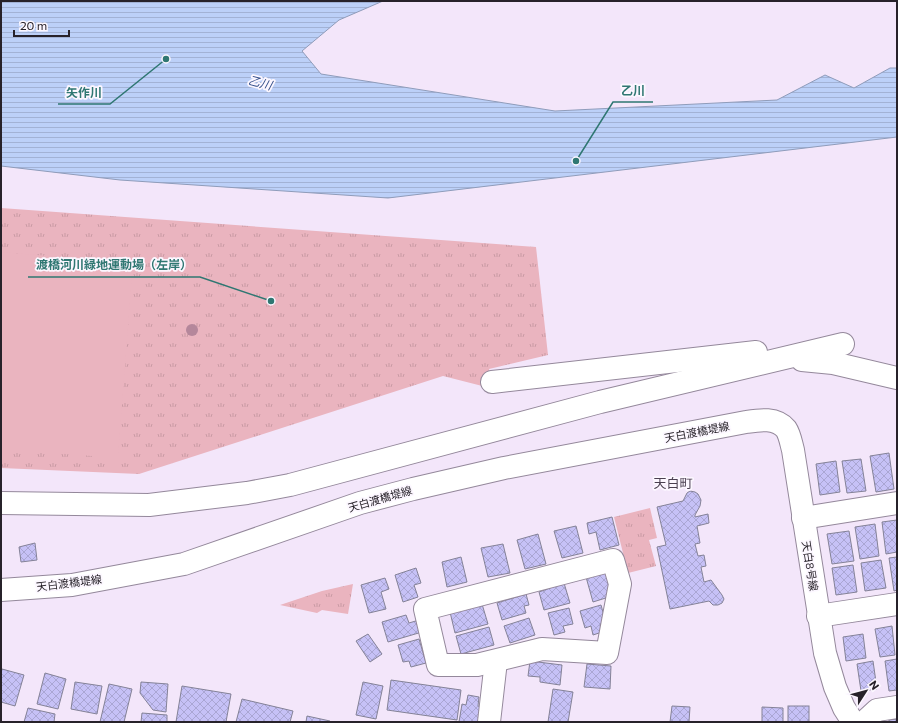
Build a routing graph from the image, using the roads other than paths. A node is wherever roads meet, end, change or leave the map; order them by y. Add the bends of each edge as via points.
1 (843, 344) dead end
2 (781, 358) junction
3 (897, 378) edge
4 (492, 382) dead end
5 (764, 420) joint
6 (1, 503) edge
7 (897, 503) edge
8 (803, 518) junction
9 (1, 590) edge
10 (897, 604) edge
11 (818, 616) junction
12 (496, 661) junction
13 (897, 707) edge
14 (489, 722) edge
15 (853, 722) edge
16 (864, 722) edge

1 - 2 street
2 - 3 street via 833,363
2 - 4 street via 756,352
2 - 6 street via 600,402 290,485 247,493 149,505
5 - 8 street, 天白8号線 via 780,424 790,437
5 - 9 street, 天白渡橋堤線 via 504,468 413,489 360,503 184,564 72,585
7 - 8 street
8 - 11 street, 天白8号線
10 - 11 street
11 - 15 street, 天白8号線 via 835,687
12 - 12 street via 477,665 438,665 425,609 613,560 620,584 607,653 542,649
12 - 14 street
13 - 16 street via 878,710

